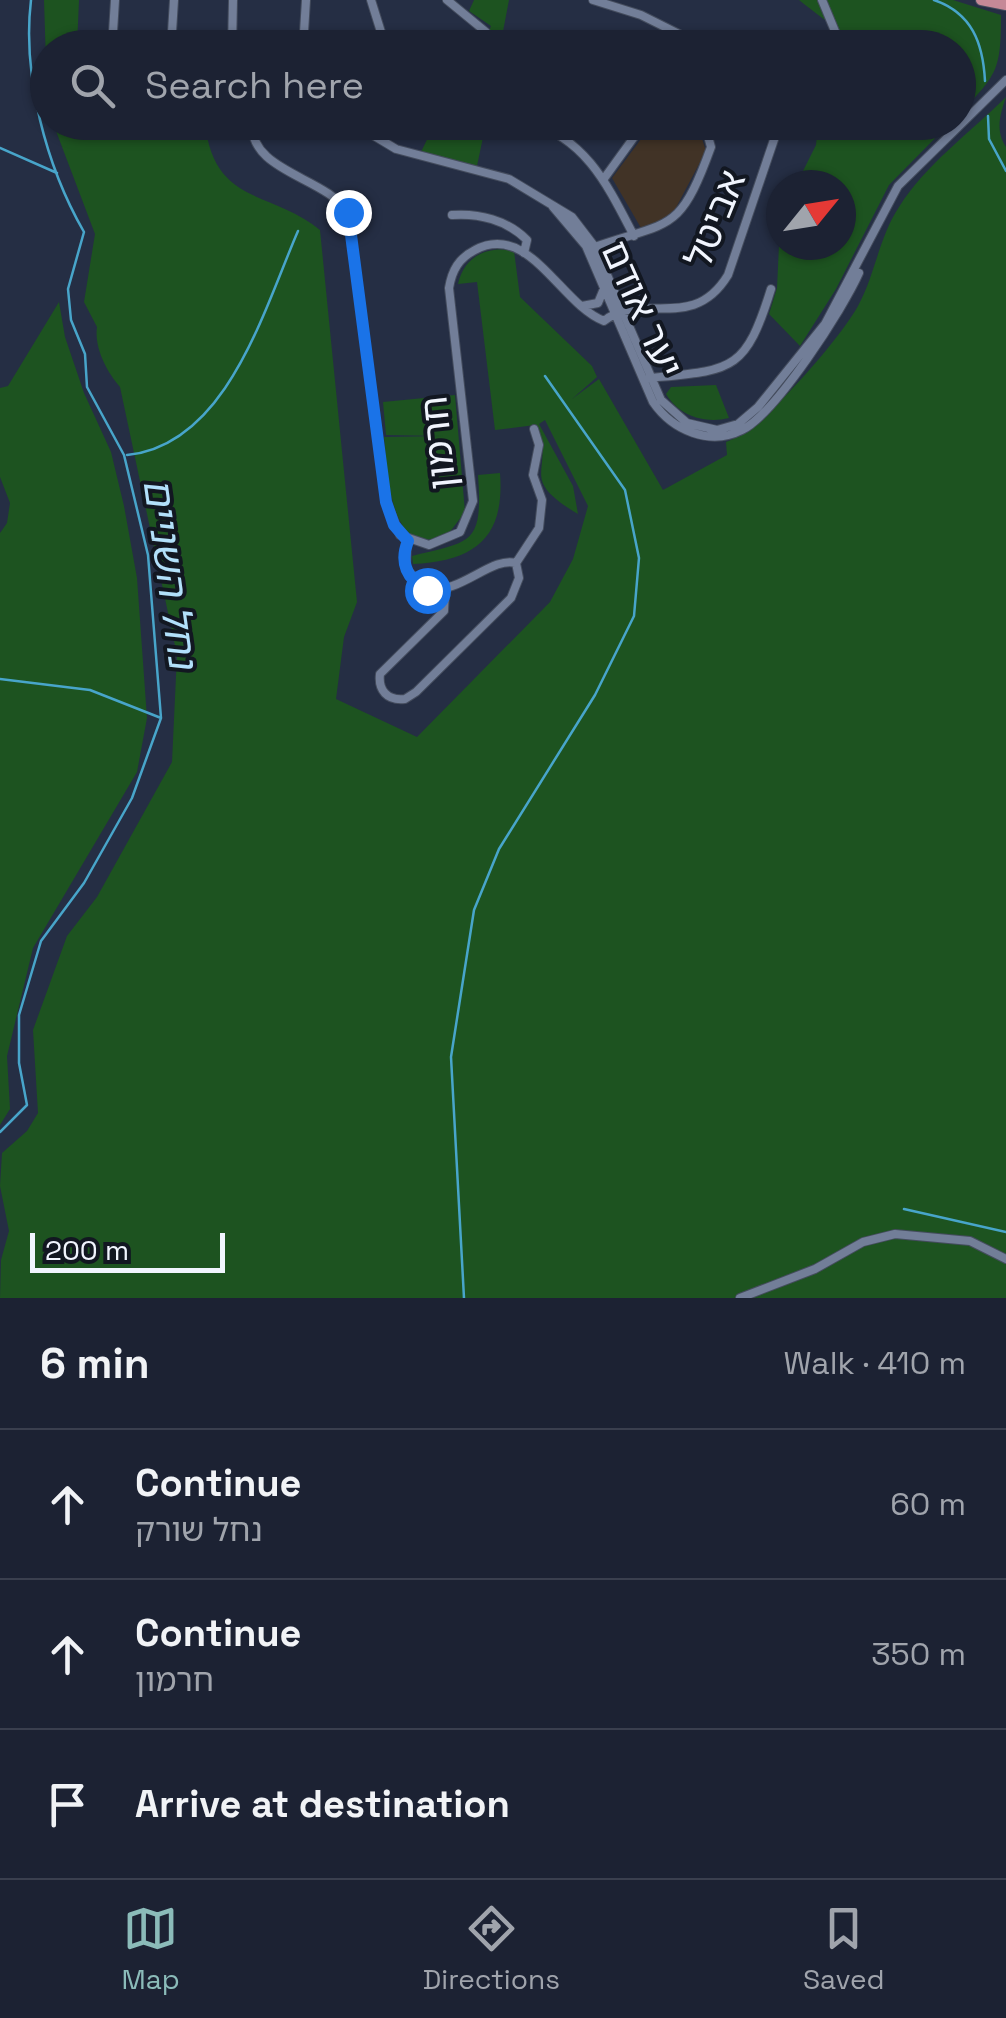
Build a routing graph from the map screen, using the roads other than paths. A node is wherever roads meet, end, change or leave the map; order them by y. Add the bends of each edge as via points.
1 (115, 0) edge
2 (174, 0) edge
3 (234, 0) edge
4 (306, 0) edge
5 (370, 0) edge
6 (447, 0) edge
7 (593, 0) edge
8 (822, 0) edge
9 (981, 0) edge
10 (1006, 5) edge
11 (113, 30) edge
12 (172, 30) edge
13 (233, 30) edge
14 (304, 30) edge
15 (380, 30) edge
16 (484, 30) edge
17 (671, 30) edge
18 (834, 30) edge
19 (1006, 83) edge
20 (976, 112) edge
21 (253, 140) edge
22 (382, 140) edge
23 (565, 140) edge
24 (633, 140) edge
25 (709, 140) edge
26 (774, 140) edge
27 (946, 140) edge
28 (603, 180) junction
29 (452, 214) dead end
30 (634, 236) junction
31 (592, 248) junction
32 (524, 253) junction
33 (604, 287) junction
34 (771, 289) dead end
35 (578, 304) junction
36 (618, 313) junction
37 (646, 379) junction
38 (534, 429) dead end
39 (408, 541) junction
40 (516, 563) junction
41 (445, 591) junction
42 (1006, 1259) edge
43 (740, 1298) edge

1 - 11 street
2 - 12 street
3 - 13 street
4 - 14 street
5 - 15 street
6 - 16 street
7 - 17 street
8 - 18 street
9 - 10 main road
19 - 20 street, יער אודם
21 - 39 street, חרמון via 266,158 320,184 348,212 386,502
22 - 31 street, יער אודם via 539,193
23 - 28 street
24 - 28 street
25 - 30 street via 679,214
26 - 36 street, אביטל via 731,267 716,291 683,310
27 - 37 street, יער אודם via 898,186 825,324 744,420 718,430 695,426 666,408
28 - 30 street
29 - 32 street via 506,224 527,240
30 - 31 street
31 - 33 street, יער אודם
31 - 36 street, יער אודם
32 - 35 street
32 - 39 street, חרמון via 490,244 466,255 451,275 471,513 444,543
33 - 35 street via 598,303
33 - 36 street, יער אודם
34 - 37 street via 758,332 738,359 714,371
35 - 36 street via 604,321
36 - 37 street, יער אודם
38 - 40 street via 541,514
39 - 41 street via 404,560 410,578 427,590
40 - 41 street via 502,562
40 - 41 street via 519,578 511,598 416,692 404,699 388,696 380,674 444,610
42 - 43 street via 970,1241 895,1234

